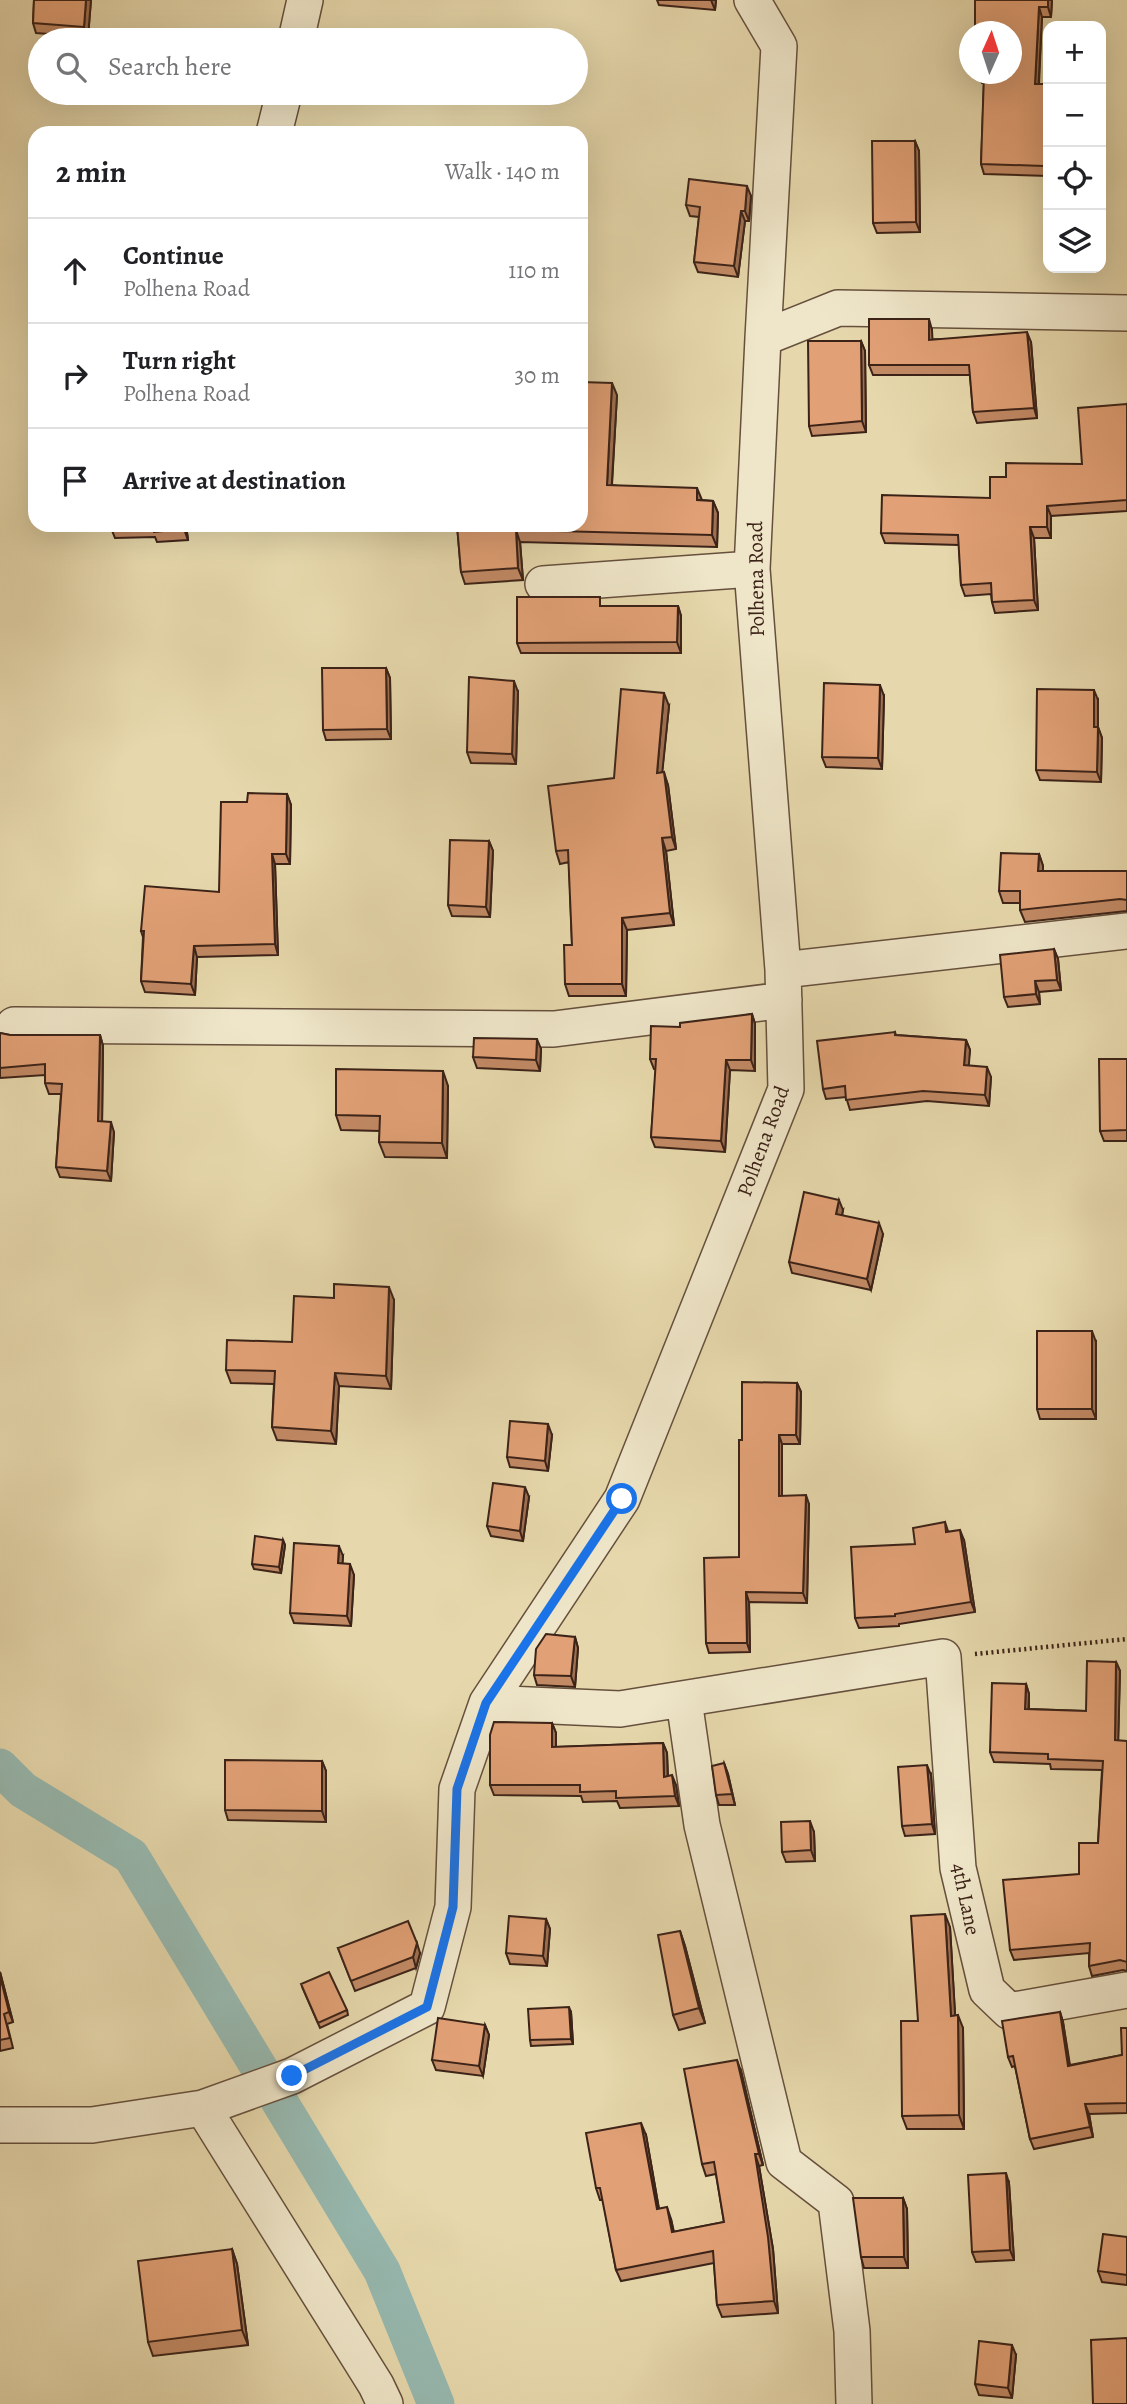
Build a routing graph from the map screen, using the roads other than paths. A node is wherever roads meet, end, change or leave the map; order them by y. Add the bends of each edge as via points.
1 (305, 0) edge
2 (752, 0) edge
3 (299, 28) edge
4 (281, 105) edge
5 (276, 126) edge
6 (1127, 313) edge
7 (763, 338) junction
8 (752, 569) junction
9 (543, 584) dead end
10 (1127, 931) edge
11 (783, 985) junction
12 (14, 1024) dead end
13 (684, 1700) junction
14 (486, 1703) junction
15 (1127, 1990) edge
16 (218, 2103) junction
17 (0, 2125) edge
18 (385, 2404) edge
19 (854, 2404) edge

1 - 3 street
2 - 7 street, Polhena Road via 779,47
4 - 5 street
6 - 7 street via 838,308
7 - 8 street, Polhena Road
8 - 9 street
8 - 11 street, Polhena Road
10 - 11 street
11 - 12 street via 554,1029
11 - 14 street, Polhena Road via 786,1089 622,1499
13 - 14 street via 620,1709
13 - 15 street, 4th Lane via 943,1657 958,1868 987,1990 1009,2011
13 - 19 street via 702,1825 784,2162 836,2202 852,2331
14 - 16 street, Polhena Road via 457,1789 453,1907 427,2007 292,2076
16 - 17 street, Polhena Road via 92,2125
16 - 18 street

